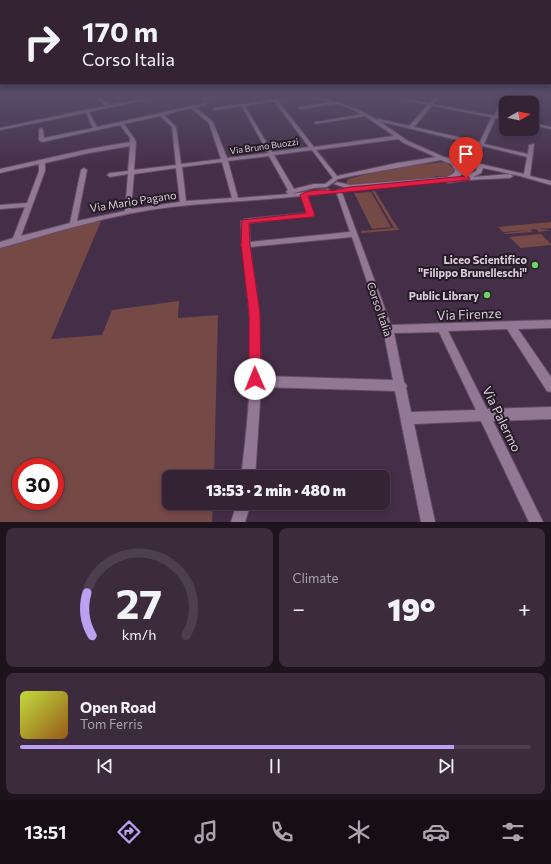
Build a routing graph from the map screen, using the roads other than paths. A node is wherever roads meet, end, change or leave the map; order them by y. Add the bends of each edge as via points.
1 (42, 120) edge
2 (92, 120) edge
3 (133, 120) edge
4 (167, 120) edge
5 (209, 120) edge
6 (251, 120) edge
7 (291, 120) edge
8 (332, 120) edge
9 (376, 120) edge
10 (379, 120) edge
11 (417, 120) edge
12 (492, 120) edge
13 (121, 123) junction
14 (318, 123) dead end
15 (539, 125) edge
16 (410, 128) junction
17 (551, 128) edge
18 (0, 129) edge
19 (40, 129) dead end
20 (96, 129) junction
21 (400, 137) junction
22 (133, 144) junction
23 (482, 144) junction
24 (532, 145) dead end
25 (313, 148) junction
26 (269, 154) junction
27 (530, 156) junction
28 (442, 158) junction
29 (224, 160) junction
30 (42, 161) junction
31 (179, 166) junction
32 (472, 166) junction
33 (480, 167) junction
34 (84, 170) dead end
35 (0, 171) edge
36 (132, 172) junction
37 (110, 175) dead end
38 (527, 176) junction
39 (452, 179) junction
40 (551, 183) edge
41 (338, 184) junction
42 (328, 188) junction
43 (292, 191) junction
44 (304, 195) junction
45 (273, 197) junction
46 (236, 200) junction
47 (183, 204) junction
48 (30, 205) junction
49 (0, 207) edge
50 (344, 209) junction
51 (128, 211) junction
52 (73, 223) junction
53 (354, 234) junction
54 (16, 240) junction
55 (0, 245) edge
56 (245, 245) junction
57 (551, 324) edge
58 (510, 326) junction
59 (442, 328) junction
60 (388, 330) junction
61 (255, 381) junction
62 (401, 386) junction
63 (551, 386) edge
64 (551, 414) edge
65 (485, 415) junction
66 (407, 418) junction
67 (249, 470) edge
68 (242, 510) edge
69 (238, 522) edge
70 (428, 522) edge
71 (536, 522) edge

1 - 18 street
2 - 20 street
3 - 13 street
4 - 31 street via 174,127
5 - 29 street
6 - 26 street
7 - 25 street
8 - 14 street
9 - 21 street
10 - 16 street
11 - 16 street
12 - 23 street
13 - 20 street
13 - 22 street via 132,138
15 - 17 street
16 - 23 street
19 - 20 street via 42,140
21 - 25 street, Via Bruno Buozzi
21 - 28 street
22 - 30 street
22 - 36 street
23 - 27 street
23 - 32 street
24 - 27 street
25 - 26 street, Via Bruno Buozzi
25 - 41 street
26 - 29 street, Via Bruno Buozzi
26 - 43 street
27 - 38 street
28 - 32 street
28 - 39 street via 457,168 458,173
28 - 41 street, Via Mario Pagano via 397,164
29 - 31 street, Via Bruno Buozzi
29 - 46 street
30 - 35 street
30 - 48 street via 42,171
31 - 36 street, Via Bruno Buozzi
31 - 47 street
32 - 33 street
32 - 39 street
33 - 38 street
33 - 39 street via 476,174
34 - 52 street
36 - 37 street, Via Bruno Buozzi
36 - 51 street
38 - 39 street
38 - 40 street
39 - 41 street
41 - 42 street, Via Mario Pagano
41 - 50 street, Corso Italia
42 - 43 street, Via Mario Pagano via 314,186
42 - 44 street, Via Mario Pagano
42 - 50 street, Corso Italia
43 - 45 street, Via Mario Pagano
44 - 45 street, Via Mario Pagano
44 - 56 street via 311,215 245,221
45 - 46 street, Via Mario Pagano
46 - 47 street, Via Mario Pagano
47 - 51 street, Via Mario Pagano
48 - 49 street
48 - 54 street
50 - 53 street, Corso Italia
51 - 52 street, Via Mario Pagano
52 - 54 street, Via Mario Pagano
53 - 56 street
53 - 60 street, Corso Italia
54 - 55 street, Via Mario Pagano
56 - 61 street via 254,313
57 - 58 street, Via Firenze
58 - 59 street, Via Firenze
58 - 63 street
59 - 60 street, Via Firenze
59 - 65 street, Via Palermo
60 - 62 street, Corso Italia
61 - 62 street
61 - 67 street
62 - 66 street, Corso Italia
64 - 65 street
65 - 66 street
65 - 71 street, Via Palermo
66 - 70 street, Corso Italia
68 - 69 street

